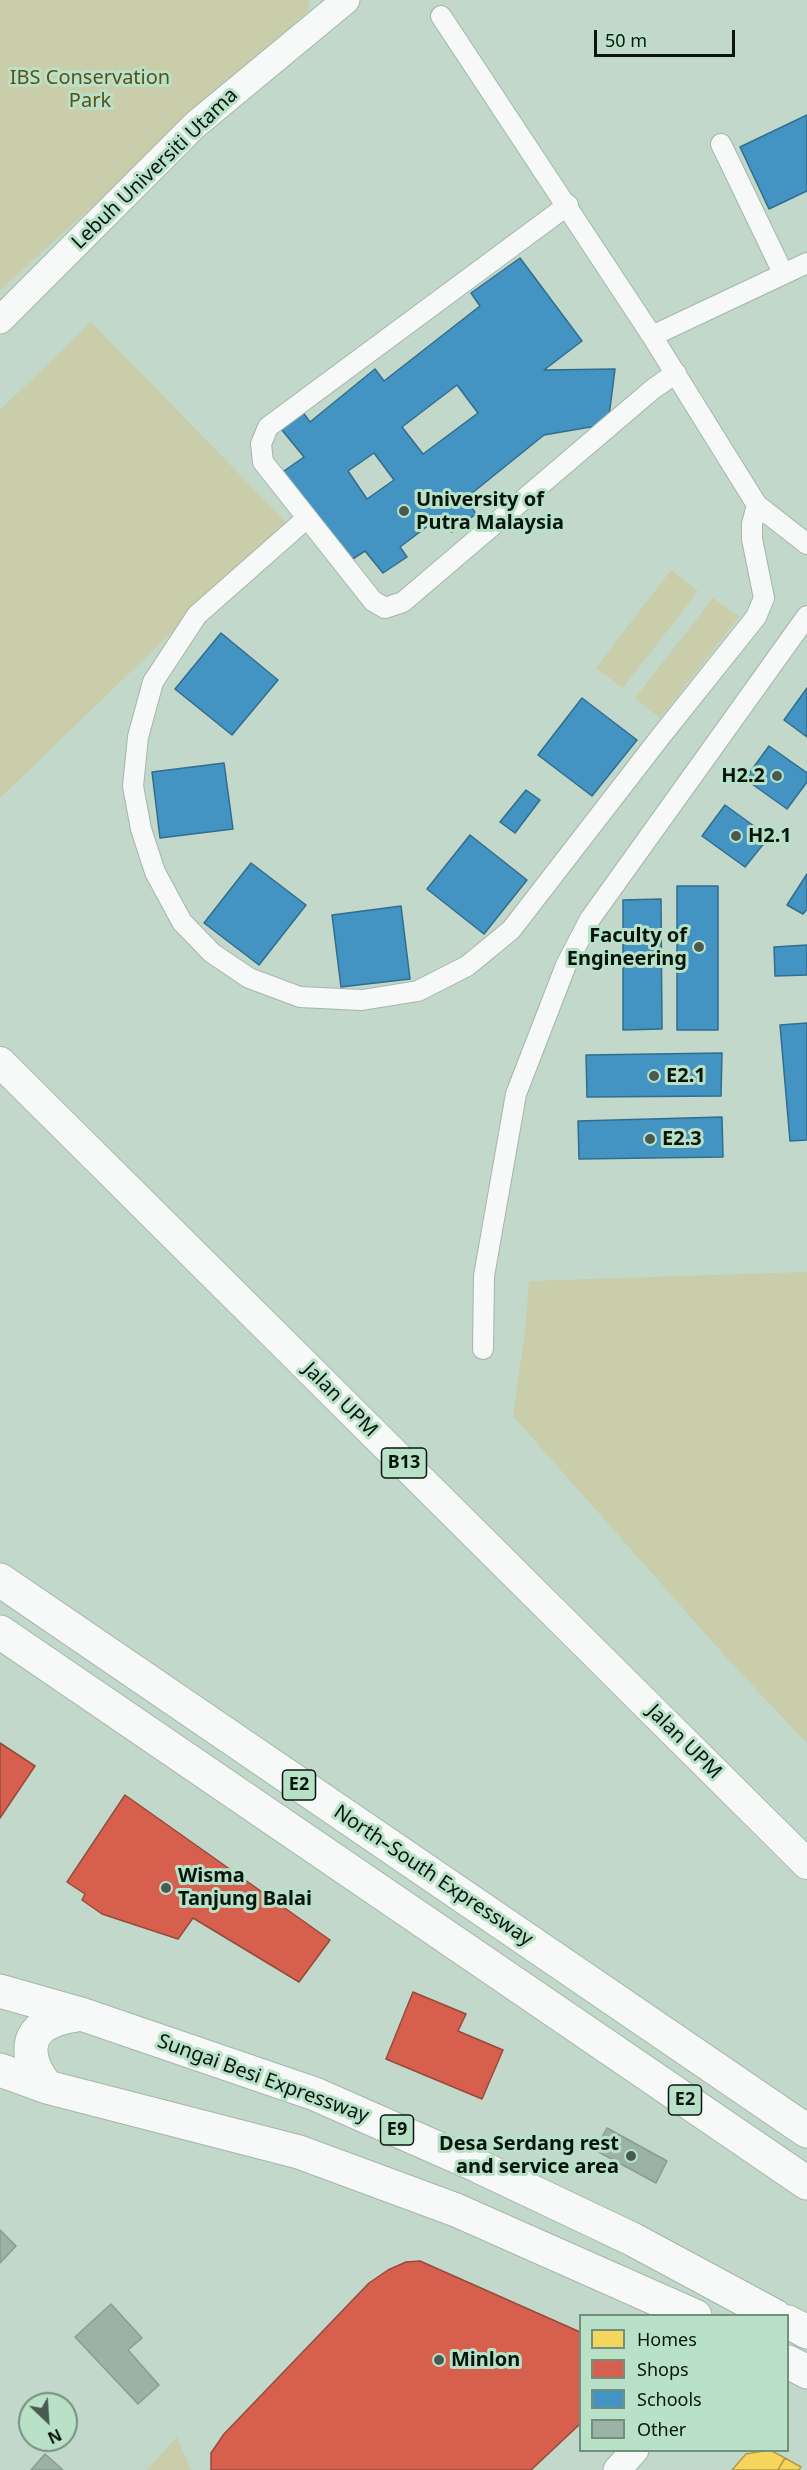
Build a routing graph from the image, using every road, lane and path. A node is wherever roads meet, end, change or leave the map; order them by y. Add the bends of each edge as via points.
1 (339, 0) edge
2 (441, 16) dead end
3 (721, 144) dead end
4 (568, 205) junction
5 (807, 264) edge
6 (783, 273) junction
7 (0, 320) edge
8 (652, 336) junction
9 (676, 373) junction
10 (757, 505) junction
11 (308, 518) junction
12 (807, 544) edge
13 (807, 616) edge
14 (0, 1062) edge
15 (483, 1348) dead end
16 (0, 1580) edge
17 (0, 1632) edge
18 (807, 1864) edge
19 (0, 1991) edge
20 (81, 2014) junction
21 (0, 2070) edge
22 (47, 2087) junction
23 (807, 2131) edge
24 (807, 2183) edge
25 (690, 2314) edge
26 (771, 2314) edge
27 (789, 2323) edge
28 (807, 2332) edge
29 (789, 2363) edge
30 (807, 2373) edge
31 (634, 2452) edge
32 (617, 2470) edge

1 - 7 main road, Lebuh Universiti Utama via 195,125
2 - 4 street
3 - 6 street
4 - 8 street
4 - 11 street via 268,427 261,444 263,462
5 - 6 street
6 - 8 street
8 - 9 street
9 - 10 street
9 - 11 street via 652,389 403,602 385,608 373,601
10 - 11 street via 752,539 764,598 756,617 511,930 467,966 418,991 362,1000 300,997 249,978 212,953 182,922 155,872 133,786 138,737 153,682 198,615
10 - 12 street
13 - 15 street via 590,920 566,965 516,1095 484,1276
14 - 18 main road, Jalan UPM / B13
16 - 23 highway, North–South Expressway / E2
17 - 24 highway, E2
19 - 20 highway, Sungai Besi Expressway / E9
20 - 22 highway via 52,2021 38,2031 31,2043 36,2074
20 - 26 highway, Sungai Besi Expressway / E9 via 315,2094 611,2229
21 - 22 highway
22 - 25 highway via 299,2151 456,2210
27 - 28 highway
29 - 30 highway
31 - 32 main road

